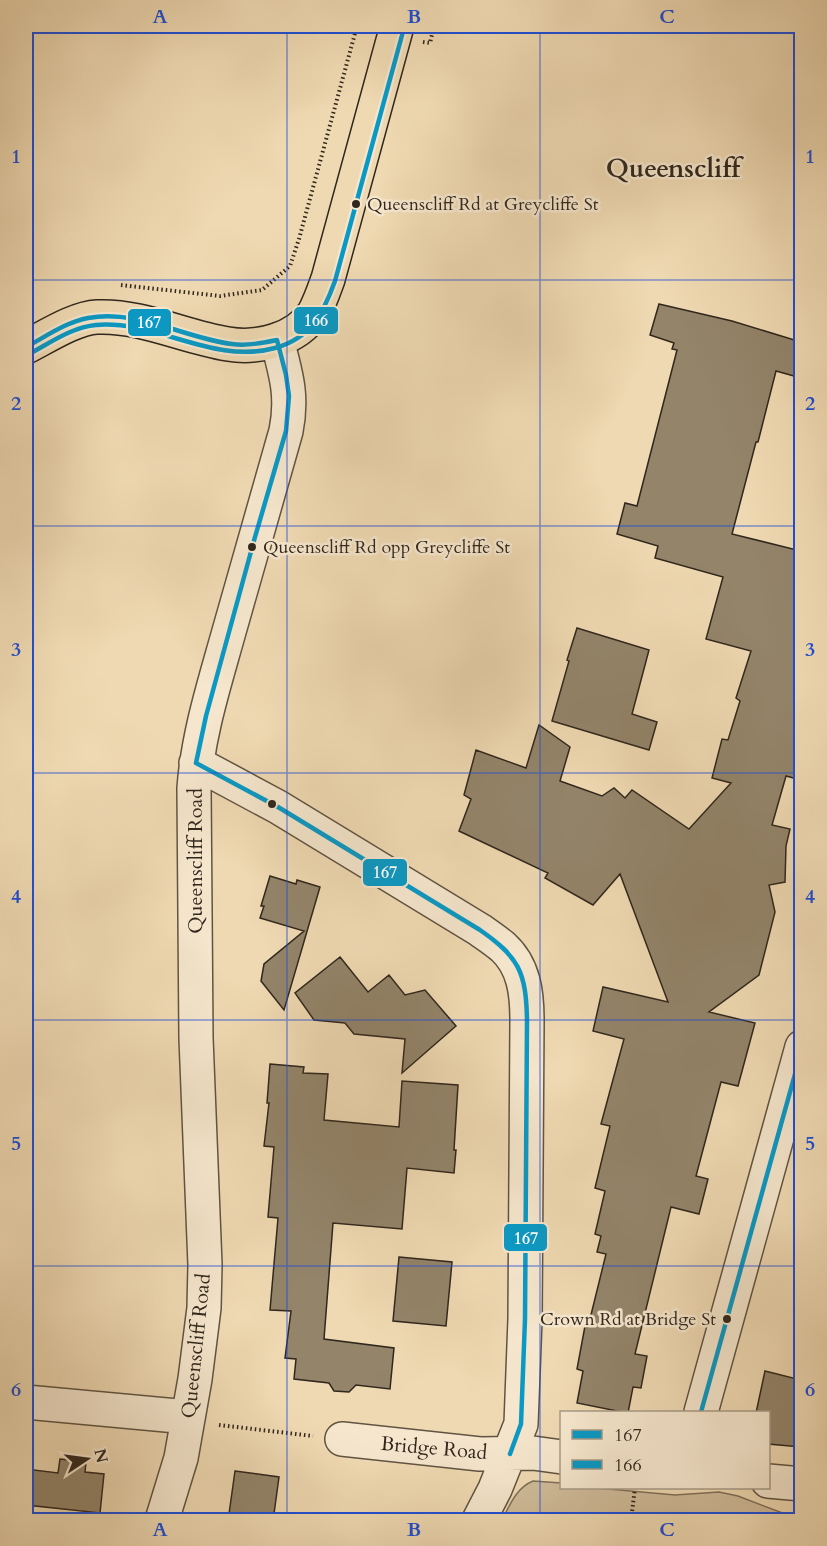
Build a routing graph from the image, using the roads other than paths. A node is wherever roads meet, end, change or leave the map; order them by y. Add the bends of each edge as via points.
1 (397, 26) edge
2 (277, 340) junction
3 (26, 347) edge
4 (196, 763) junction
5 (801, 1047) edge
6 (26, 1402) edge
7 (702, 1411) edge
8 (203, 1421) junction
9 (329, 1437) road end
10 (510, 1454) junction
11 (560, 1457) edge
12 (770, 1481) edge
13 (801, 1484) edge
14 (162, 1521) edge
15 (479, 1521) edge

1 - 2 main road via 320,300 307,322
2 - 3 main road via 229,344 124,318 95,317 85,318
2 - 4 street, Queenscliff Road via 290,398 286,431
4 - 8 street, Queenscliff Road via 196,1038 205,1266 201,1336
4 - 10 street via 278,807 480,930 504,947 521,973 527,998 525,1319 521,1424
5 - 7 street
6 - 8 street
8 - 14 street, Queenscliff Road via 181,1458
9 - 10 street, Bridge Road
10 - 11 street, Bridge Road
10 - 15 street
12 - 13 street

